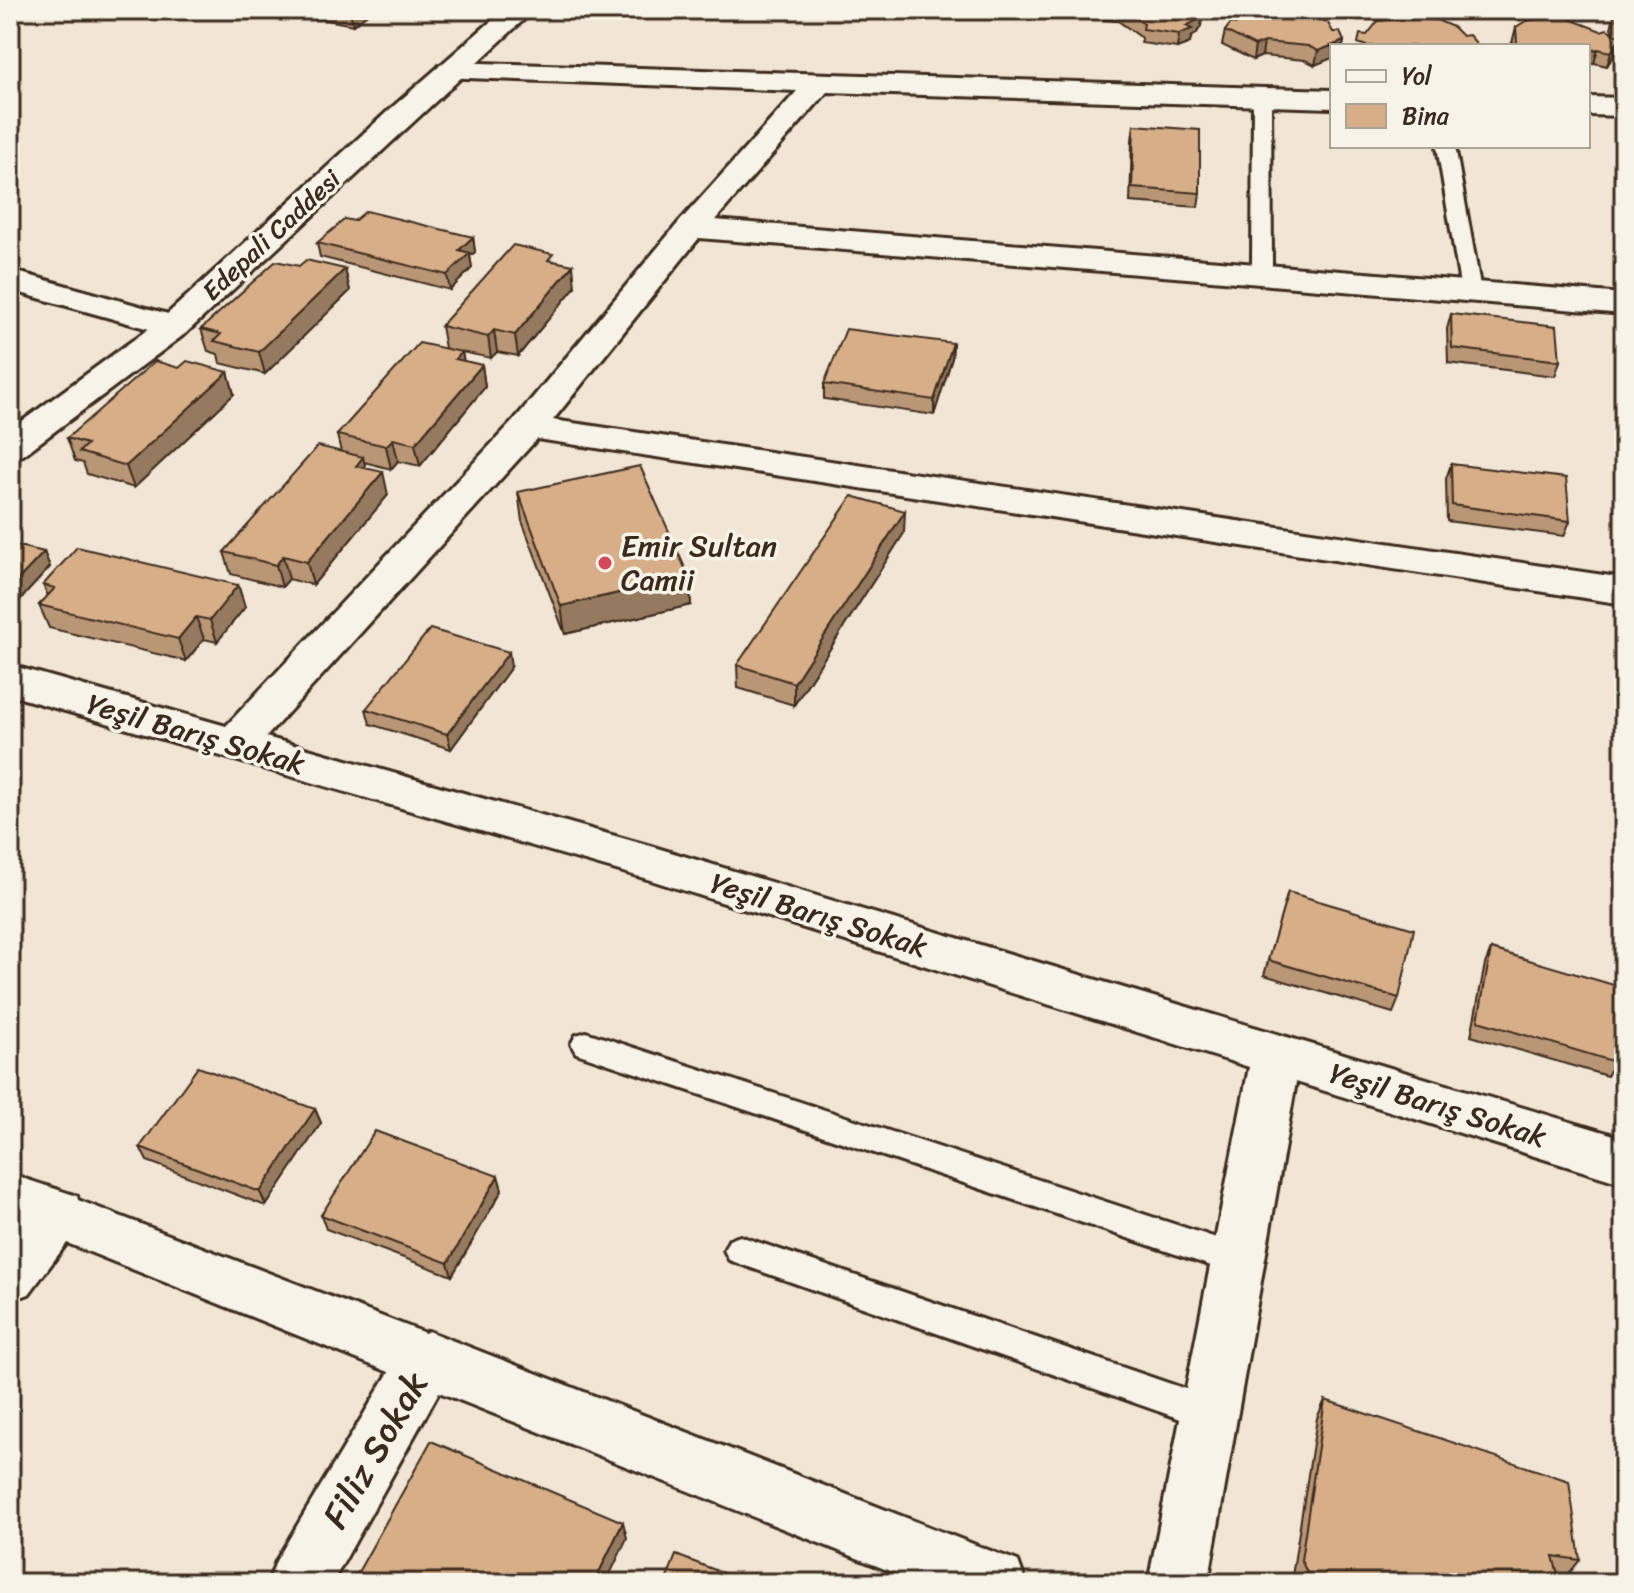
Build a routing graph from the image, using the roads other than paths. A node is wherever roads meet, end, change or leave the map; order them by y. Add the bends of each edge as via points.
1 (520, 10) edge
2 (450, 71) junction
3 (818, 84) junction
4 (1262, 97) junction
5 (1330, 99) edge
6 (1590, 106) edge
7 (1624, 107) edge
8 (1446, 148) edge
9 (691, 228) junction
10 (1262, 265) dead end
11 (10, 280) edge
12 (1471, 291) junction
13 (1624, 304) edge
14 (174, 326) junction
15 (528, 427) junction
16 (10, 447) edge
17 (1624, 591) edge
18 (10, 680) edge
19 (234, 745) junction
20 (586, 1044) dead end
21 (1276, 1056) junction
22 (1624, 1161) edge
23 (34, 1205) edge
24 (740, 1250) dead end
25 (1238, 1260) junction
26 (10, 1276) edge
27 (428, 1358) junction
28 (1209, 1413) junction
29 (298, 1583) edge
30 (996, 1583) edge
31 (1178, 1583) edge

1 - 2 street, Edepali Caddesi
2 - 3 street
2 - 14 street, Edepali Caddesi
3 - 4 street
3 - 9 street
4 - 5 street
4 - 10 lane
6 - 7 street
8 - 12 lane
9 - 12 street
9 - 15 street
11 - 14 street
12 - 13 street
14 - 16 street, Edepali Caddesi
15 - 17 street
15 - 19 street
18 - 19 street, Yeşil Barış Sokak
19 - 21 street, Yeşil Barış Sokak via 647,862
20 - 25 lane
21 - 22 street, Yeşil Barış Sokak
21 - 25 street
23 - 26 street
23 - 27 street
24 - 28 lane
25 - 28 street
27 - 29 street, Filiz Sokak
27 - 30 street
28 - 31 street

